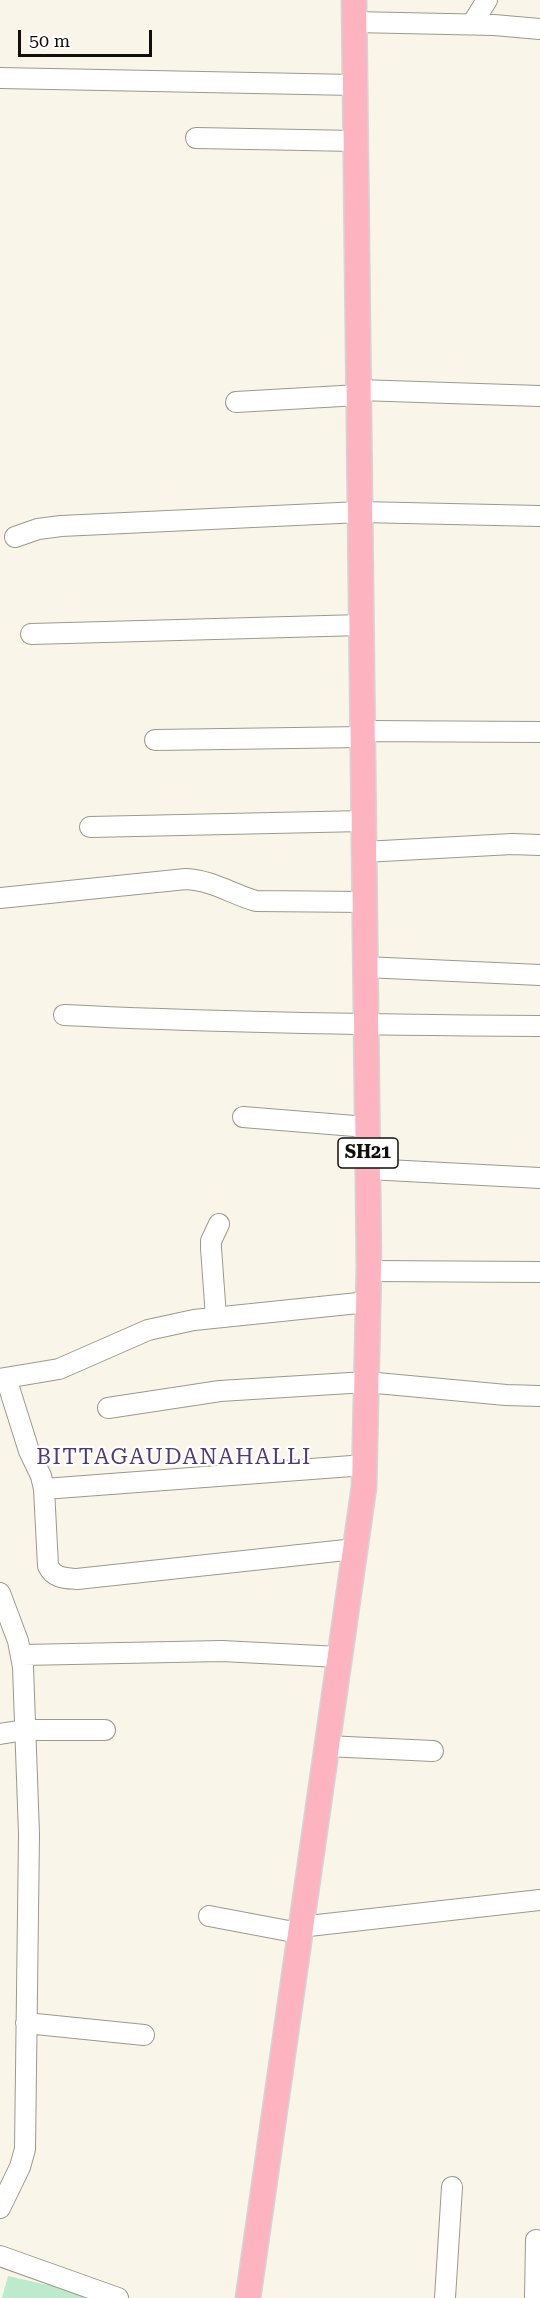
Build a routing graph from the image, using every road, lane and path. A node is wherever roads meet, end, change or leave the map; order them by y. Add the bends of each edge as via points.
1 (487, 0) edge
2 (354, 11) edge
3 (472, 24) junction
4 (540, 29) edge
5 (0, 78) edge
6 (355, 85) junction
7 (196, 138) dead end
8 (356, 141) junction
9 (359, 392) junction
10 (540, 396) edge
11 (237, 402) dead end
12 (360, 512) junction
13 (540, 516) edge
14 (15, 537) dead end
15 (362, 625) junction
16 (31, 634) dead end
17 (540, 732) edge
18 (363, 734) junction
19 (155, 740) dead end
20 (364, 821) junction
21 (90, 827) dead end
22 (540, 845) edge
23 (364, 852) junction
24 (0, 898) edge
25 (364, 902) junction
26 (365, 967) junction
27 (540, 975) edge
28 (64, 1015) dead end
29 (366, 1025) junction
30 (540, 1026) edge
31 (243, 1117) dead end
32 (367, 1128) junction
33 (368, 1168) junction
34 (540, 1178) edge
35 (219, 1224) dead end
36 (369, 1271) junction
37 (540, 1272) edge
38 (368, 1302) junction
39 (216, 1317) junction
40 (3, 1378) edge
41 (366, 1382) junction
42 (540, 1396) edge
43 (108, 1408) dead end
44 (364, 1465) junction
45 (44, 1489) junction
46 (355, 1549) junction
47 (0, 1593) edge
48 (22, 1655) junction
49 (339, 1657) junction
50 (25, 1730) junction
51 (105, 1730) dead end
52 (0, 1734) edge
53 (326, 1746) junction
54 (433, 1751) dead end
55 (540, 1900) edge
56 (209, 1916) dead end
57 (300, 1930) junction
58 (27, 2023) junction
59 (144, 2035) dead end
60 (452, 2187) dead end
61 (0, 2208) edge
62 (536, 2240) dead end
63 (0, 2256) edge
64 (118, 2298) edge
65 (248, 2298) edge
66 (445, 2298) edge
67 (535, 2298) edge

1 - 3 street
2 - 3 street
2 - 6 main road, SH21
3 - 4 street
5 - 6 street
6 - 8 main road, SH21
7 - 8 street
8 - 9 main road, SH21
9 - 10 street
9 - 11 street
9 - 12 main road, SH21
12 - 13 street
12 - 14 street via 61,526
12 - 15 main road, SH21
15 - 16 street
15 - 18 main road, SH21
17 - 18 street
18 - 19 street
18 - 20 main road, SH21
20 - 21 street
20 - 23 main road, SH21
22 - 23 street
23 - 25 main road, SH21
24 - 25 street via 186,879 200,880 256,901
25 - 26 main road, SH21
26 - 27 street
26 - 29 main road, SH21
28 - 29 street
29 - 30 street
29 - 32 main road, SH21
31 - 32 street
32 - 33 main road, SH21
33 - 34 street
33 - 36 main road, SH21
35 - 39 street via 211,1241
36 - 37 street
36 - 38 main road, SH21
38 - 39 street
38 - 41 main road, SH21
39 - 40 street via 148,1330 70,1366
40 - 45 street
41 - 42 street
41 - 43 street via 220,1391
41 - 44 main road, SH21
44 - 45 street
44 - 46 main road, SH21
45 - 46 street via 48,1566 60,1578
46 - 49 main road, SH21
47 - 48 street
48 - 49 street via 222,1651
48 - 50 street
49 - 53 main road, SH21
50 - 51 street
50 - 52 street
50 - 58 street via 29,1834
53 - 54 street
53 - 57 main road, SH21
55 - 57 street
56 - 57 street
57 - 65 main road, SH21
58 - 59 street
58 - 61 street via 25,2149
60 - 66 street
62 - 67 street
63 - 64 street

